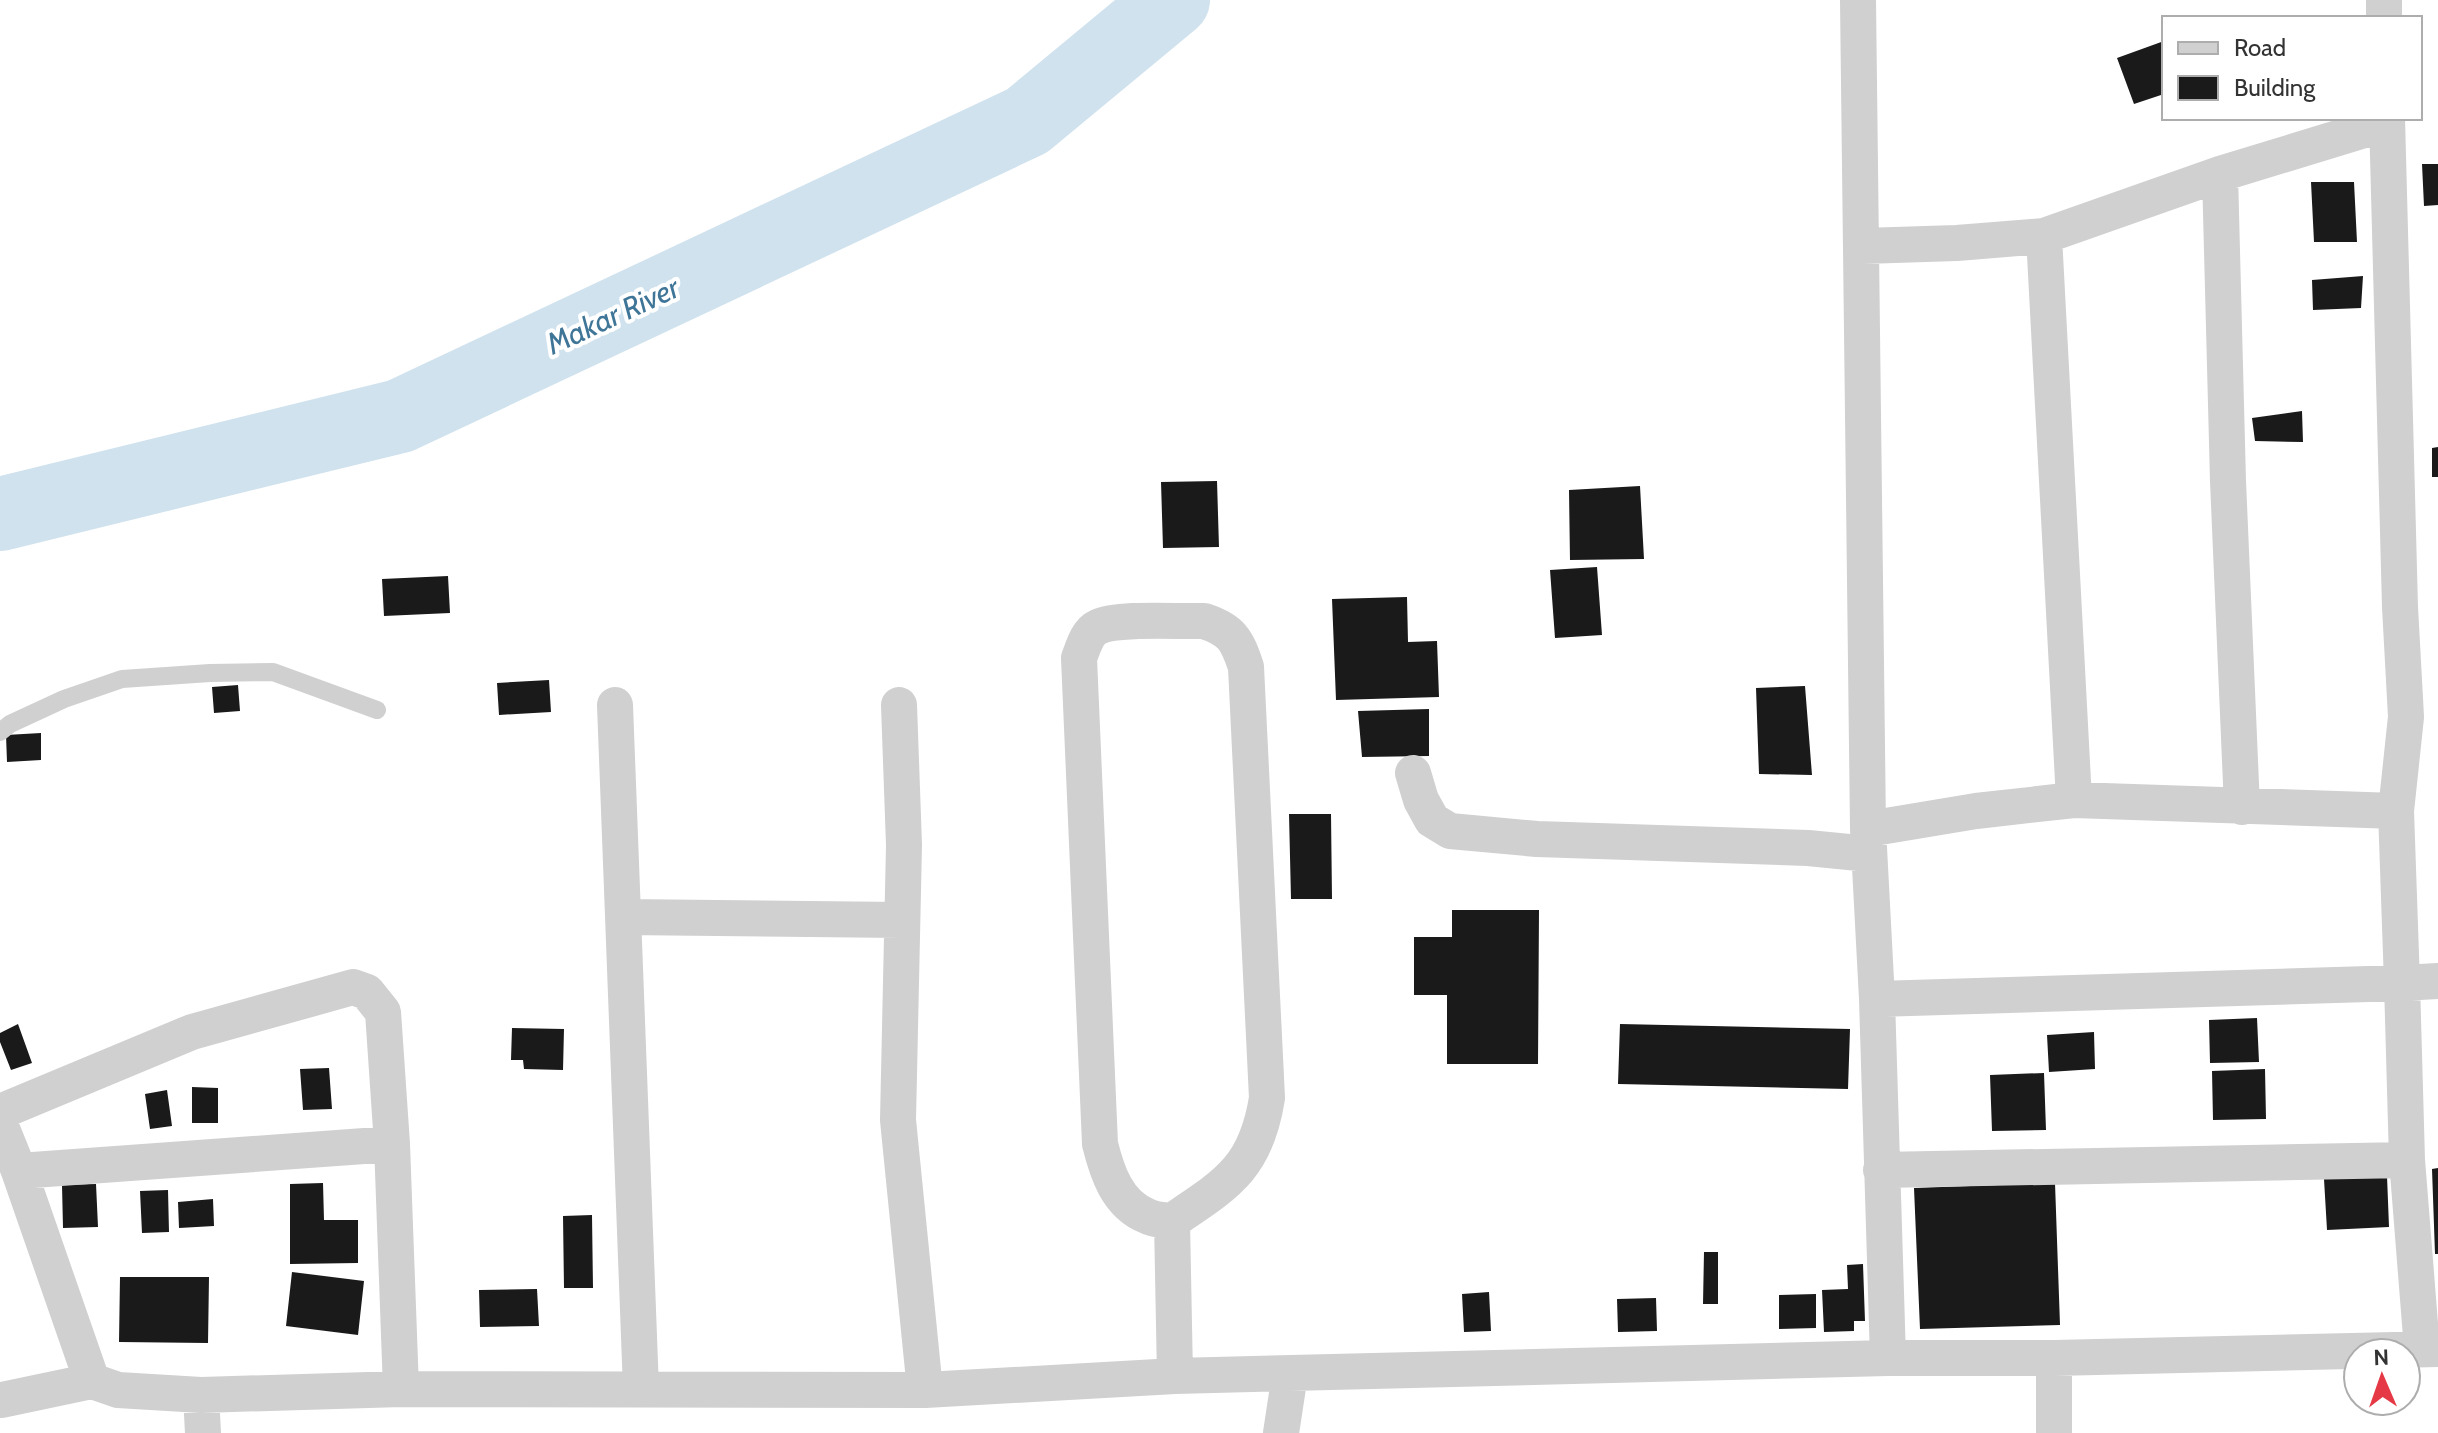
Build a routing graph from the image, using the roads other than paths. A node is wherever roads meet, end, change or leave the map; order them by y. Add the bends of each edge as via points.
1 (1858, 0) edge
2 (2387, 121) edge
3 (2220, 174) junction
4 (2044, 236) junction
5 (1863, 246) junction
6 (615, 705) dead end
7 (899, 705) dead end
8 (377, 710) dead end
9 (0, 732) edge
10 (1413, 773) dead end
11 (2074, 800) junction
12 (2242, 807) junction
13 (2396, 811) junction
14 (1868, 842) junction
15 (623, 917) junction
16 (902, 920) junction
17 (2438, 981) edge
18 (2402, 983) junction
19 (1877, 999) junction
20 (0, 1112) edge
21 (0, 1124) edge
22 (392, 1144) junction
23 (2407, 1160) junction
24 (1881, 1170) junction
25 (19, 1171) junction
26 (1172, 1221) junction
27 (2430, 1349) edge
28 (1888, 1358) junction
29 (2054, 1358) junction
30 (1290, 1374) junction
31 (1175, 1376) junction
32 (92, 1381) junction
33 (401, 1389) junction
34 (641, 1389) junction
35 (925, 1390) junction
36 (201, 1395) junction
37 (2, 1400) dead end
38 (203, 1433) edge
39 (1281, 1433) edge
40 (2054, 1433) edge

1 - 5 street
2 - 3 street
2 - 13 street via 2406,717
3 - 4 street
3 - 12 street
4 - 5 street
4 - 11 street
5 - 14 street
6 - 15 street
7 - 16 street
8 - 9 lane via 273,672 210,673 122,679 64,699
10 - 14 street via 1432,820 1450,831 1808,848
11 - 12 street
11 - 14 street via 1976,811
12 - 13 street
13 - 18 street
14 - 19 street
15 - 16 street
15 - 34 street
16 - 35 street via 898,1120
17 - 18 street
18 - 19 street
18 - 23 street
19 - 24 street
20 - 22 street via 192,1032 353,987 367,992 383,1012
21 - 25 street
22 - 25 street
22 - 33 street
23 - 24 street
23 - 27 street
24 - 28 street
25 - 32 street
26 - 26 street via 1233,1178 1252,1153 1267,1098 1246,667 1225,628 1204,621 1098,627 1079,658 1100,1144 1107,1176 1123,1198 1146,1216
26 - 31 street
27 - 29 street
28 - 29 street
28 - 30 street
29 - 40 street
30 - 31 street
30 - 39 street
31 - 35 street
32 - 36 street via 118,1390
32 - 37 street
33 - 34 street
33 - 36 street
34 - 35 street
36 - 38 street

